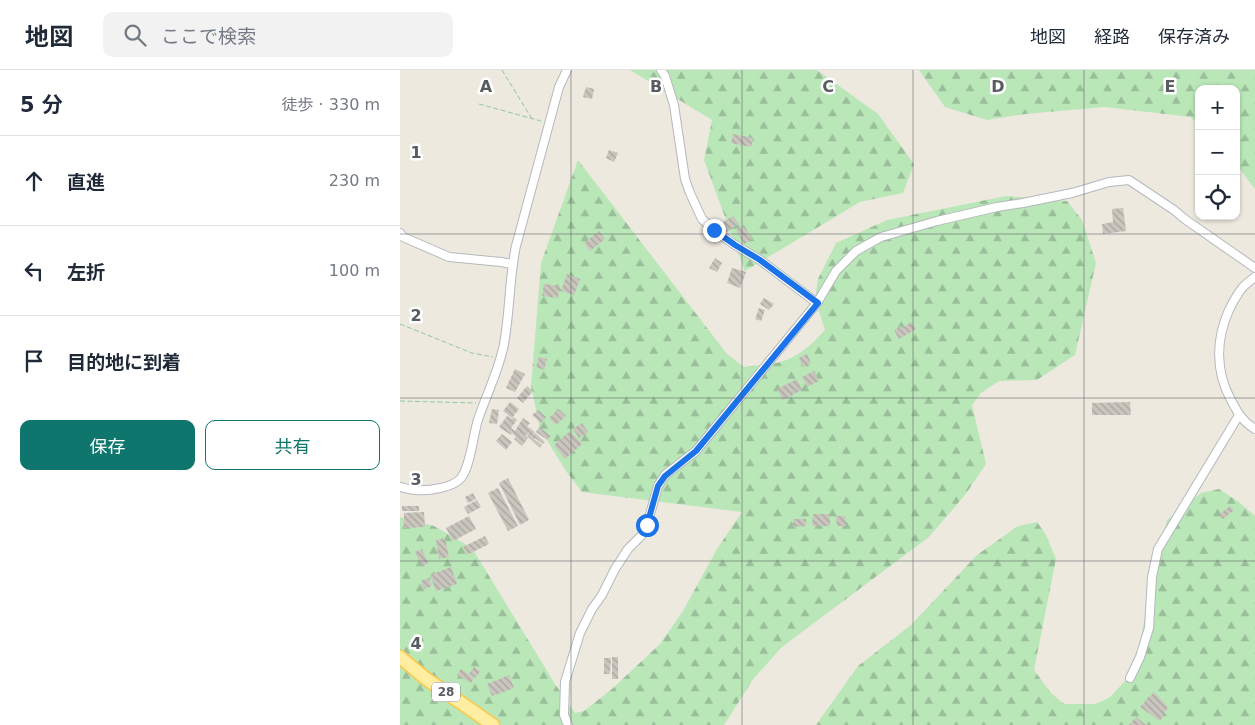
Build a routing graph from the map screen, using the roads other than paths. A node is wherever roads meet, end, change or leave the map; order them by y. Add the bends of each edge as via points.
1 (567, 70) edge
2 (662, 70) edge
3 (400, 233) edge
4 (512, 264) junction
5 (1255, 268) edge
6 (1255, 277) edge
7 (818, 303) junction
8 (1239, 415) junction
9 (1255, 429) edge
10 (400, 487) edge
11 (400, 657) edge
12 (1130, 678) dead end
13 (493, 725) edge
14 (568, 725) edge

1 - 4 street via 548,124
2 - 7 street via 674,105 686,179 702,218 714,230
3 - 4 street via 449,257
4 - 10 street via 501,358 484,403 466,470 452,485 415,490
5 - 7 street via 1129,180 997,207 882,237 856,251 836,271
6 - 8 street via 1235,298 1224,321 1218,352 1224,383
7 - 14 street via 696,451 665,476 658,486 647,525 615,569 580,633 565,682 564,715
8 - 9 street
8 - 12 street via 1158,549 1152,578 1149,628
11 - 13 main road, 28

